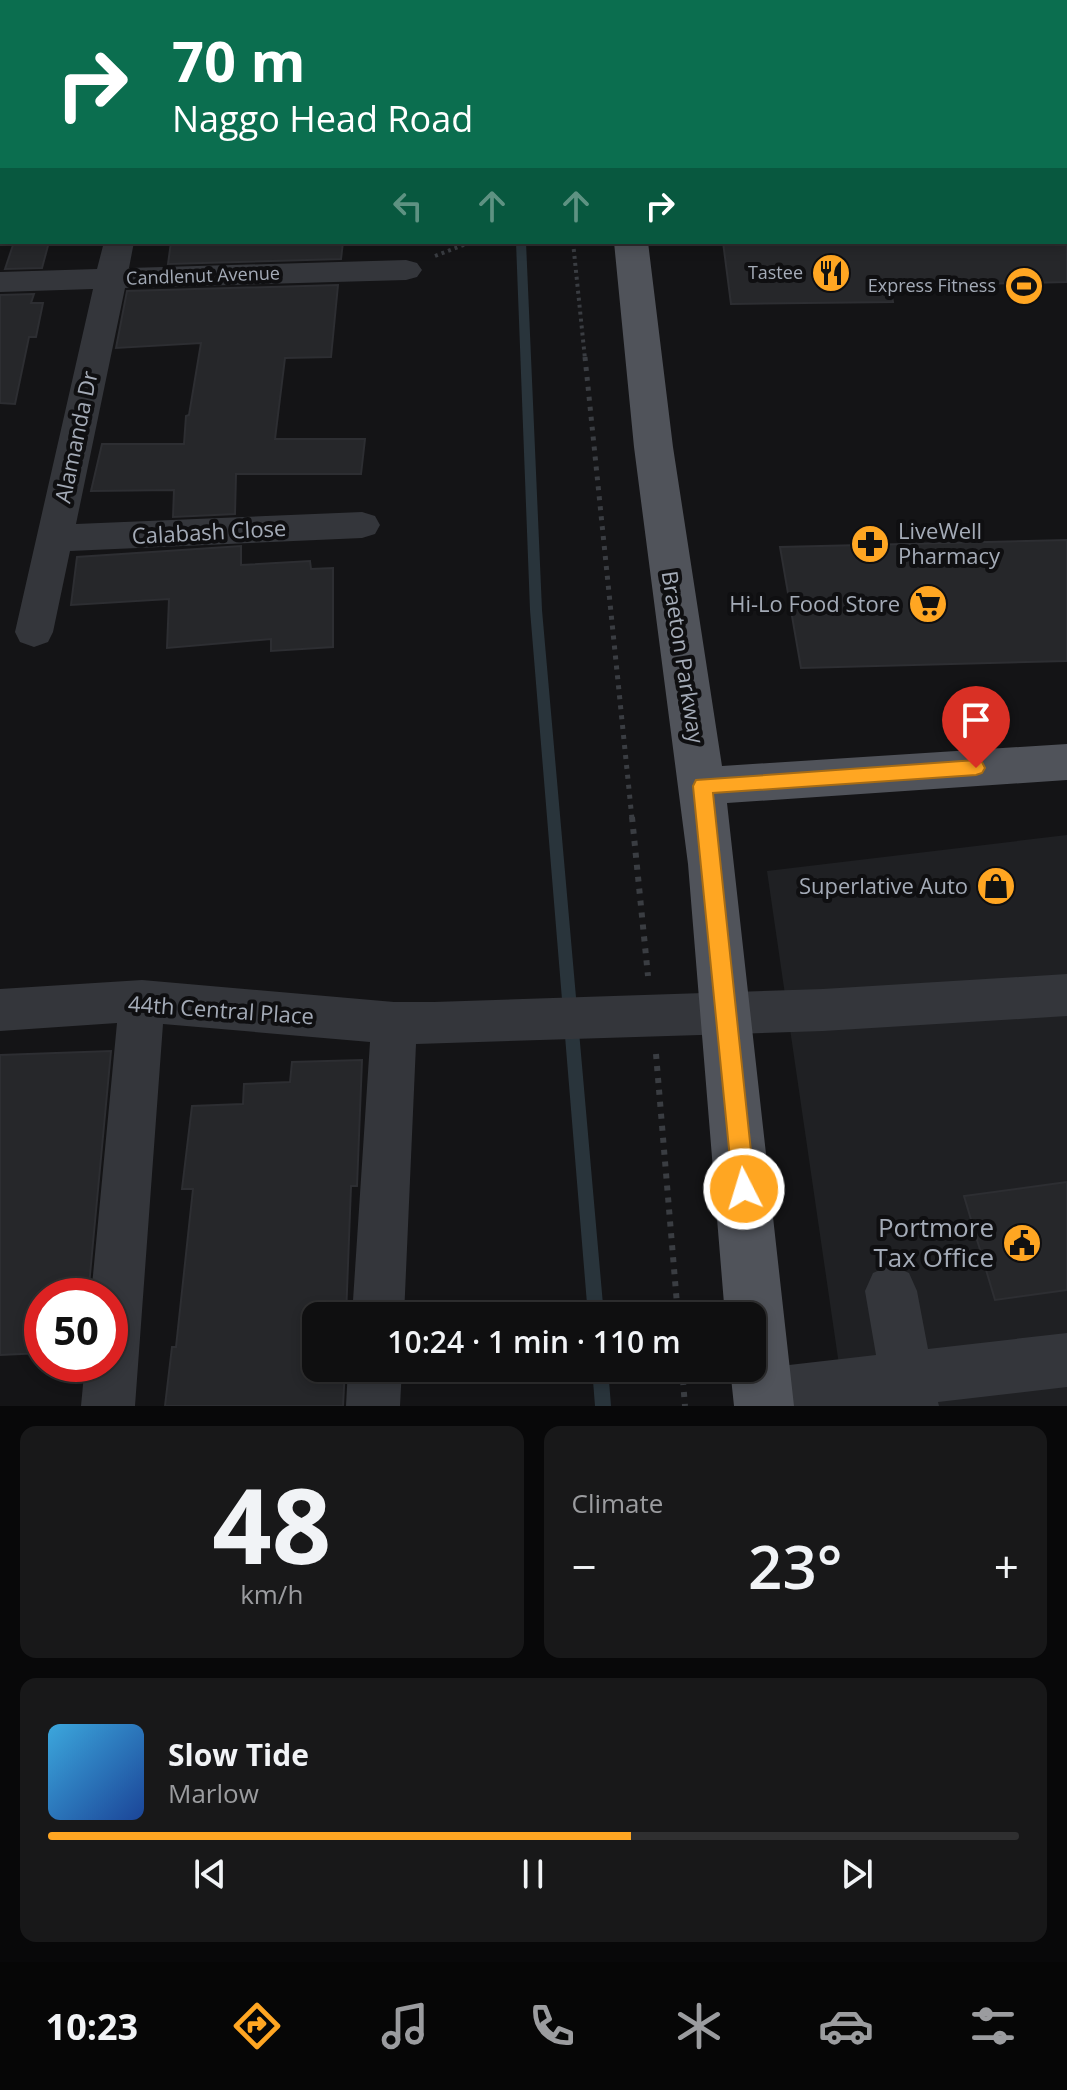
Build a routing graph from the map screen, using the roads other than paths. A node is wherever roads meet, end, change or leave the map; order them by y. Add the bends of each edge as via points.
1 (118, 244) edge
2 (631, 244) edge
3 (406, 270) dead end
4 (109, 279) junction
5 (0, 282) edge
6 (362, 525) dead end
7 (55, 538) junction
8 (34, 632) dead end
9 (1067, 762) edge
10 (702, 786) junction
11 (1067, 995) edge
12 (142, 1001) junction
13 (0, 1010) edge
14 (728, 1012) junction
15 (414, 1023) junction
16 (891, 1291) dead end
17 (380, 1302) edge
18 (1067, 1360) edge
19 (374, 1382) edge
20 (910, 1393) edge
21 (763, 1401) edge
22 (108, 1406) edge
23 (373, 1406) edge

1 - 4 street, Alamanda Dr
2 - 10 main road, Braeton Parkway via 661,512
3 - 4 street, Candlenut Avenue
4 - 5 street, Candlenut Avenue
4 - 7 street, Alamanda Dr
6 - 7 street, Calabash Close
7 - 8 street, Alamanda Dr
9 - 10 main road
10 - 14 main road, Braeton Parkway
11 - 14 street, 44th Central Place
12 - 13 street, 44th Central Place
12 - 15 street, 44th Central Place
12 - 22 street
14 - 15 street, 44th Central Place
14 - 21 main road, Braeton Parkway
15 - 17 street
16 - 20 street
18 - 20 street
19 - 23 street
20 - 21 street

